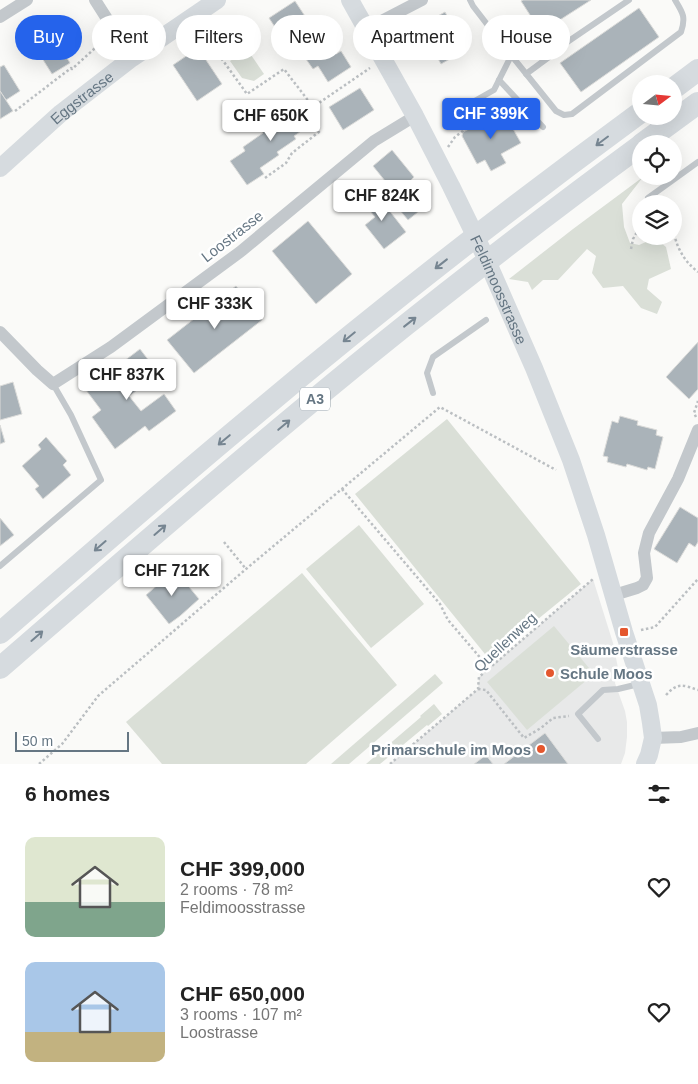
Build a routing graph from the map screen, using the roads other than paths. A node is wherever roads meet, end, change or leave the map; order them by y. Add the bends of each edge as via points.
1 (27, 0) edge
2 (95, 0) edge
3 (216, 0) edge
4 (350, 0) edge
5 (422, 0) edge
6 (470, 0) edge
7 (629, 0) edge
8 (675, 0) edge
9 (104, 15) edge
10 (358, 15) edge
11 (393, 15) edge
12 (0, 17) edge
13 (482, 18) edge
14 (166, 35) edge
15 (570, 40) edge
16 (129, 60) edge
17 (384, 60) edge
18 (509, 60) edge
19 (514, 60) edge
20 (545, 60) edge
21 (698, 70) edge
22 (526, 74) junction
23 (499, 80) junction
24 (682, 82) edge
25 (470, 103) road end
26 (698, 103) edge
27 (415, 116) junction
28 (632, 119) edge
29 (543, 127) dead end
30 (654, 135) edge
31 (632, 152) edge
32 (698, 162) edge
33 (0, 168) edge
34 (652, 195) edge
35 (486, 320) dead end
36 (0, 332) edge
37 (53, 384) junction
38 (433, 393) dead end
39 (698, 430) edge
40 (0, 566) edge
41 (614, 595) junction
42 (0, 633) edge
43 (0, 668) edge
44 (641, 684) junction
45 (698, 733) edge
46 (653, 738) junction
47 (598, 739) dead end
48 (646, 764) edge

1 - 12 street
2 - 9 street
3 - 14 main road, Eggstrasse
4 - 10 main road, Feldimoosstrasse
5 - 11 street
6 - 13 lane
7 - 15 lane
8 - 22 lane via 683,13 681,32 572,114 556,111
16 - 33 main road, Eggstrasse via 61,113
17 - 27 main road, Feldimoosstrasse
18 - 23 lane
19 - 22 lane
20 - 22 lane
21 - 24 highway
23 - 25 lane via 494,90
23 - 29 lane
26 - 30 highway, A3
27 - 37 street, Loostrasse via 374,141 240,252 111,347
27 - 41 main road, Feldimoosstrasse via 484,254 534,368 571,460
28 -> 42 highway, A3 via 468,243 246,421
43 -> 31 highway, A3 via 390,337
32 - 34 lane
35 - 38 lane via 433,357 427,373
36 - 37 street
37 - 40 lane via 101,480
39 - 41 street via 678,479 649,533 644,553 647,578 643,585
41 - 44 main road, Feldimoosstrasse
44 - 46 main road, Feldimoosstrasse
44 - 47 lane via 604,690 578,714
45 - 46 street
46 - 48 main road

